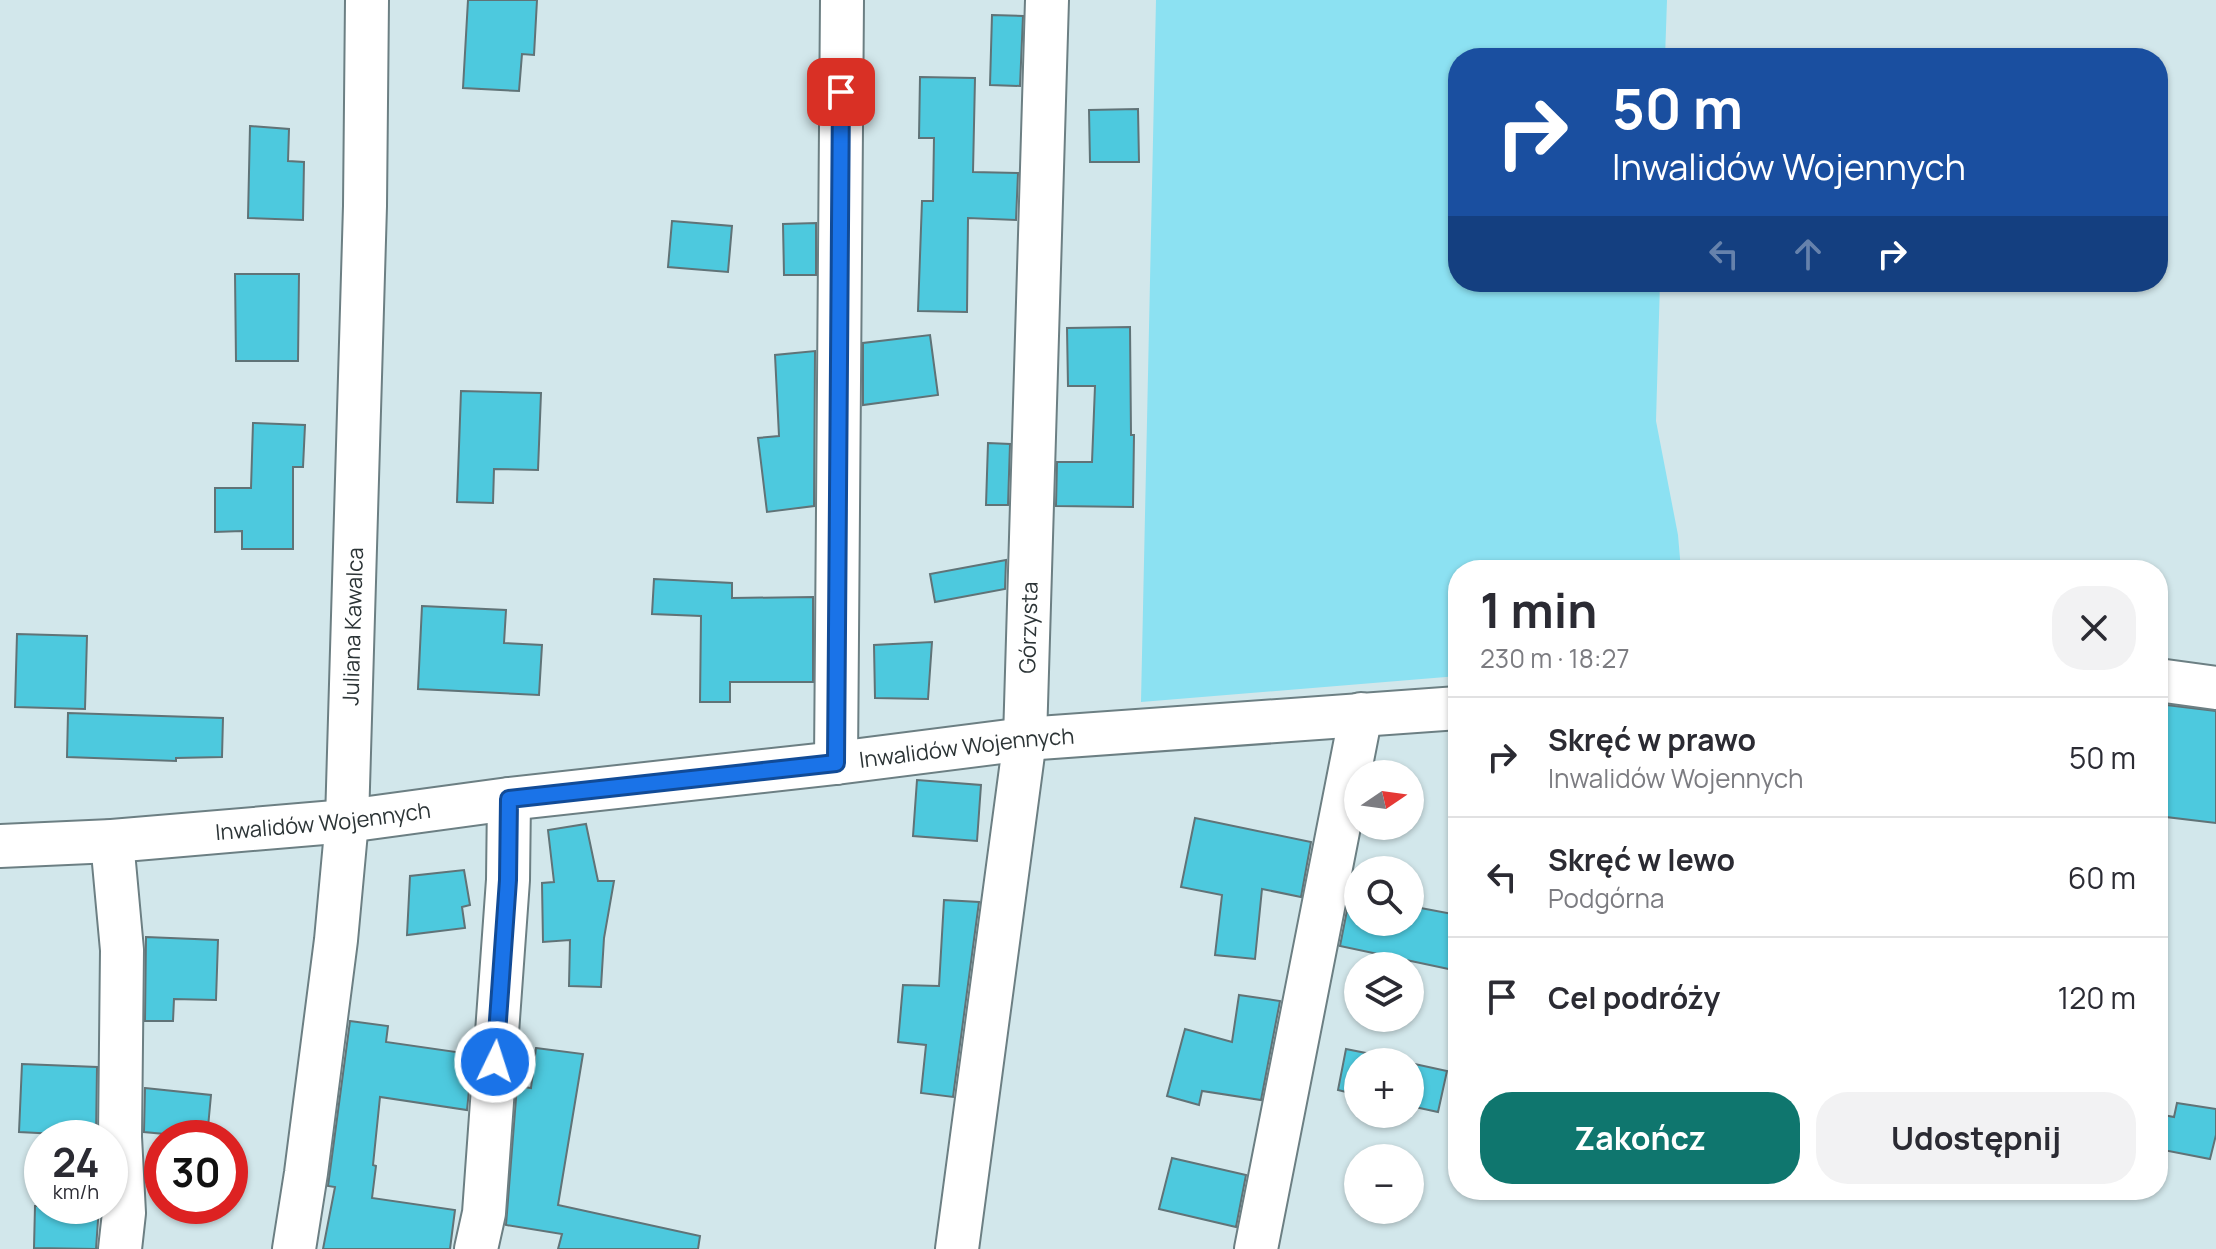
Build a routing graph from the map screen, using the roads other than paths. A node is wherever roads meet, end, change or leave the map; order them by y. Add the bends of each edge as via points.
1 (367, 0) edge
2 (842, 0) edge
3 (1047, 0) edge
4 (2168, 681) edge
5 (2216, 688) edge
6 (1448, 709) edge
7 (1361, 714) junction
8 (1025, 739) junction
9 (836, 763) junction
10 (509, 799) junction
11 (347, 821) junction
12 (112, 841) junction
13 (0, 846) edge
14 (120, 1249) edge
15 (294, 1249) edge
16 (476, 1249) edge
17 (957, 1249) edge
18 (1256, 1249) edge

1 - 11 street, Juliana Kawalca
2 - 9 street
3 - 8 street, Górzysta
4 - 5 street
6 - 7 street, Inwalidów Wojennych
7 - 8 street, Inwalidów Wojennych
7 - 18 street
8 - 9 street, Inwalidów Wojennych
8 - 17 street, Górzysta
9 - 10 street, Inwalidów Wojennych
10 - 11 street, Inwalidów Wojennych
10 - 16 street via 505,928 484,1213
11 - 12 street, Inwalidów Wojennych
11 - 15 street, Juliana Kawalca
12 - 13 street, Inwalidów Wojennych
12 - 14 street via 122,950

